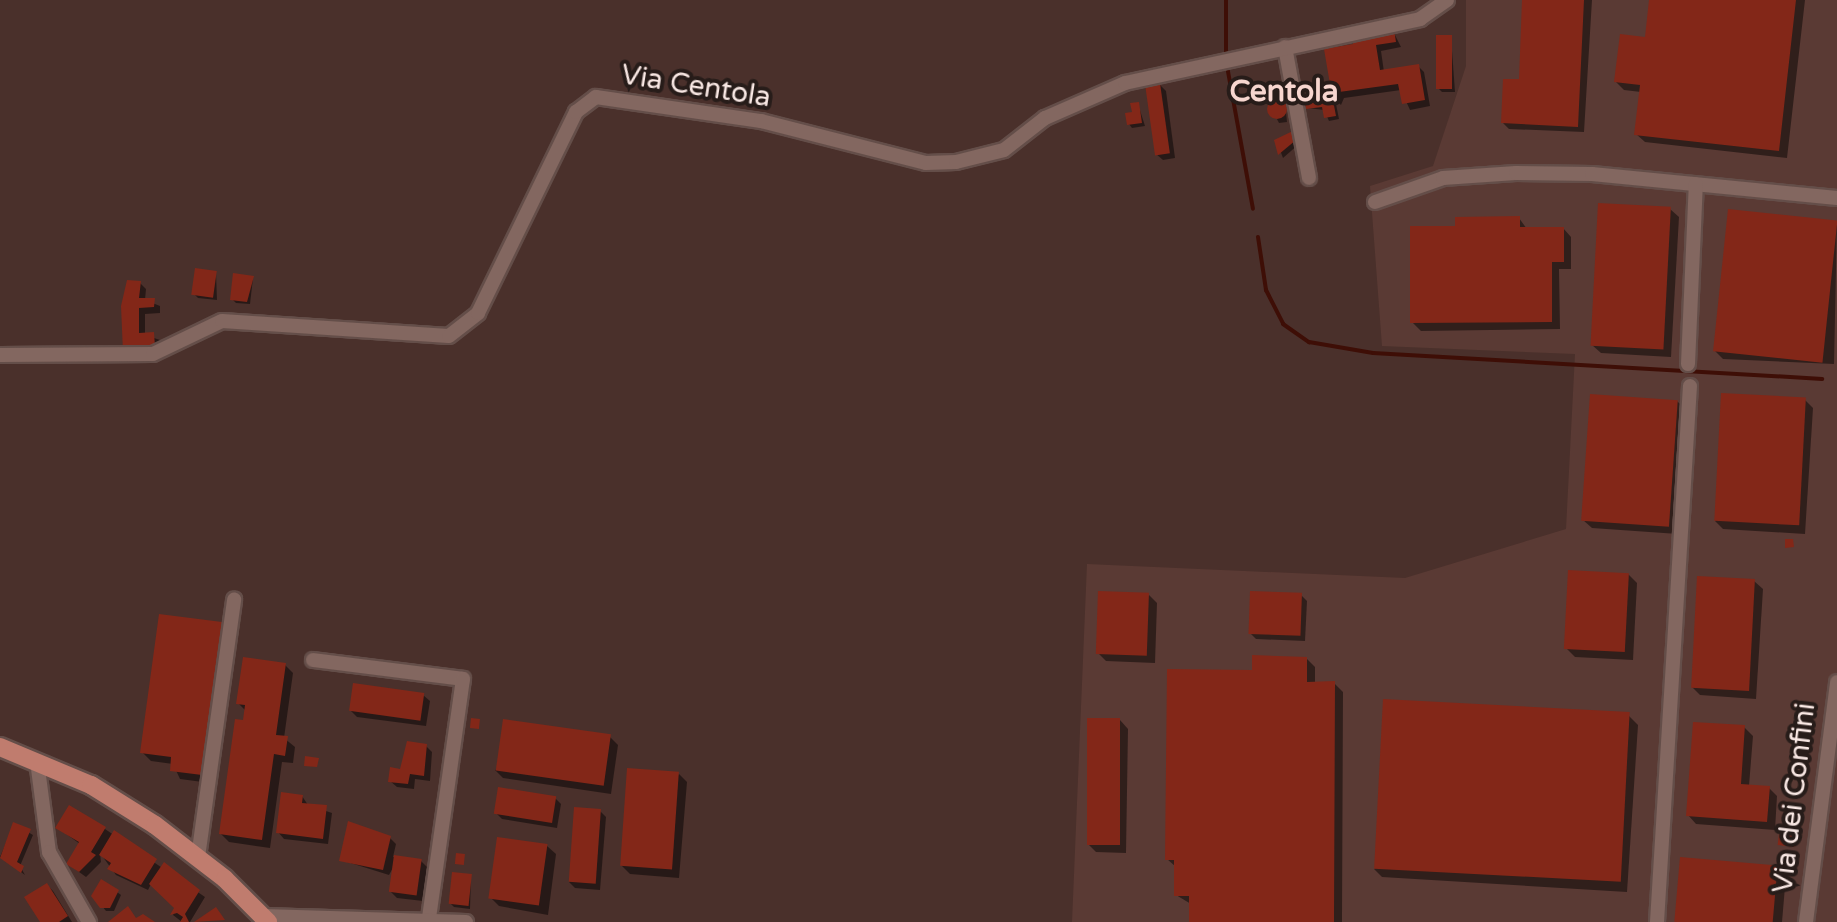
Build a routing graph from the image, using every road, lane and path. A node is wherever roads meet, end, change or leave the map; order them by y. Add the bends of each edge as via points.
1 (1447, 0) edge
2 (1285, 47) junction
3 (1309, 178) dead end
4 (1696, 184) junction
5 (1837, 198) edge
6 (1375, 202) dead end
7 (0, 355) edge
8 (1688, 364) dead end
9 (1690, 386) dead end
10 (234, 600) dead end
11 (313, 660) dead end
12 (1837, 682) edge
13 (0, 747) edge
14 (37, 761) junction
15 (198, 857) junction
16 (266, 919) edge
17 (429, 919) junction
18 (89, 922) edge
19 (466, 922) edge
20 (1657, 922) edge
21 (1806, 922) edge

1 - 2 street, Via Centola via 1420,19
2 - 3 street
2 - 7 street, Via Centola via 1125,83 1073,103 1004,150 956,162 912,161 761,121 596,97 576,112 478,313 449,336 222,321 153,354
4 - 5 street
4 - 6 street via 1580,173 1468,174
4 - 8 street
9 - 20 street
10 - 15 street
11 - 17 street via 463,679
12 - 21 street, Via dei Confini
13 - 14 main road
14 - 15 main road via 91,785
14 - 18 street via 49,852
15 - 16 main road
16 - 17 street
17 - 19 street

